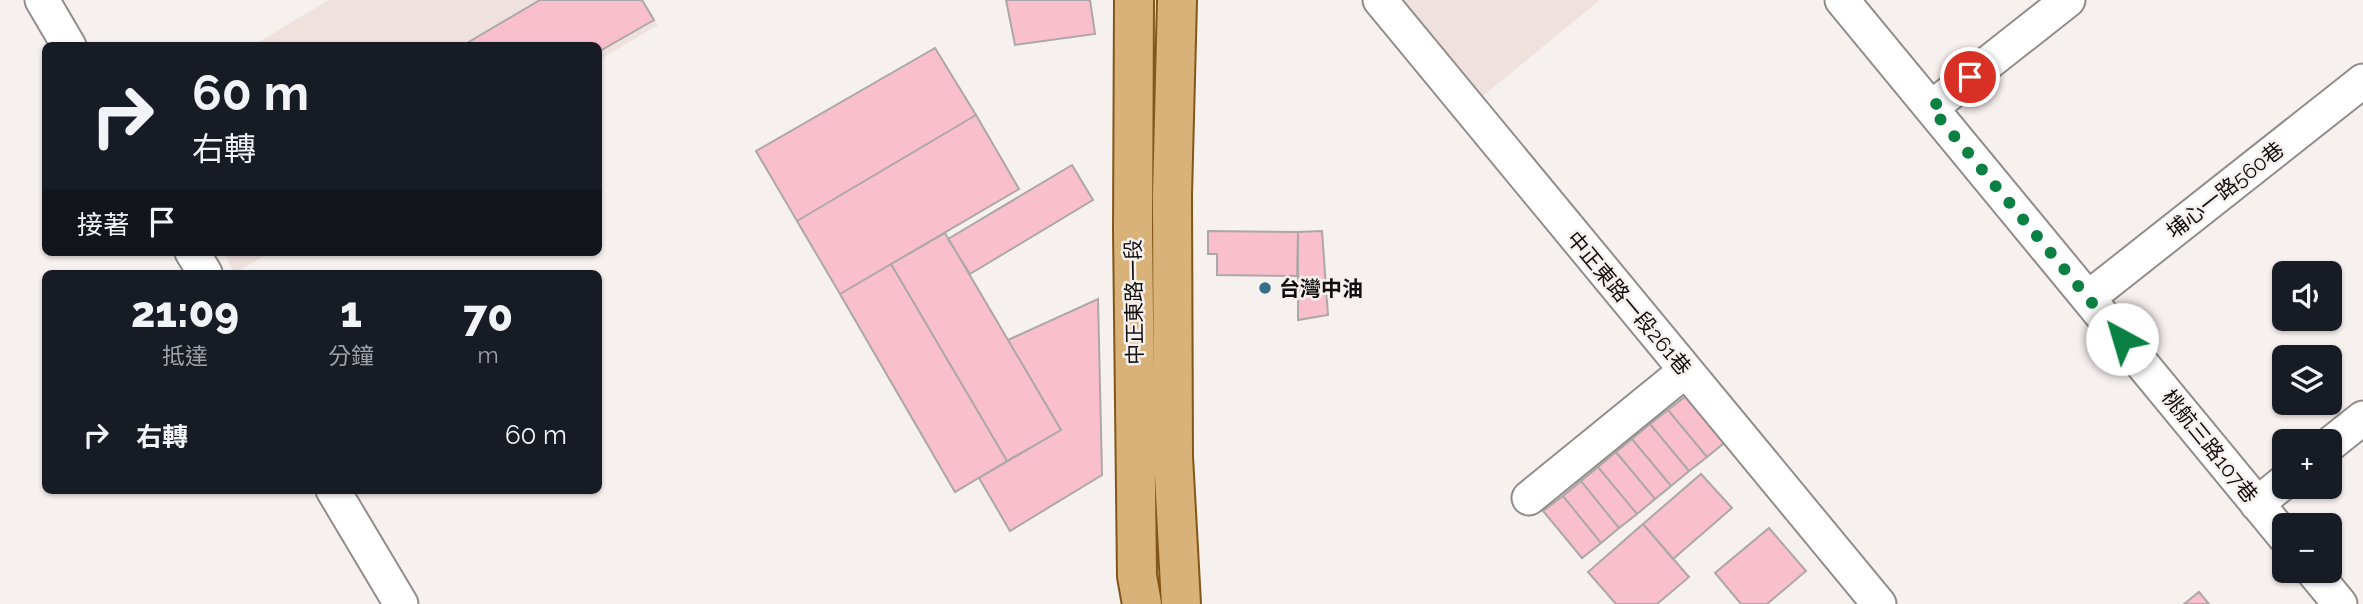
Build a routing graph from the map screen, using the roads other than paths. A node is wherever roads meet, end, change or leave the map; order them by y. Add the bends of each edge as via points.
1 (43, 0) edge
2 (1134, 0) edge
3 (1177, 0) edge
4 (1380, 0) edge
5 (1842, 0) edge
6 (2068, 0) edge
7 (67, 42) edge
8 (2363, 81) edge
9 (1931, 108) junction
10 (2088, 298) junction
11 (1685, 370) junction
12 (2363, 418) edge
13 (2342, 435) edge
14 (2272, 492) edge
15 (335, 494) edge
16 (1529, 498) dead end
17 (2257, 504) junction
18 (2272, 522) edge
19 (2323, 583) edge
20 (401, 604) edge
21 (1142, 604) edge
22 (1181, 604) edge
23 (1880, 604) edge
24 (2340, 604) edge

1 - 7 street
2 - 21 main road, 中正東路一段 via 1137,576
3 - 22 main road, 中正東路一段 via 1173,457
4 - 11 street, 中正東路一段261巷
5 - 9 street, 桃航三路107巷
6 - 9 street
8 - 10 street, 埔心一路560巷
9 - 10 street, 桃航三路107巷
10 - 17 street, 桃航三路107巷
11 - 16 street
11 - 23 street, 中正東路一段261巷
12 - 13 street
14 - 17 street
15 - 20 street
17 - 18 street, 桃航三路107巷
19 - 24 street

